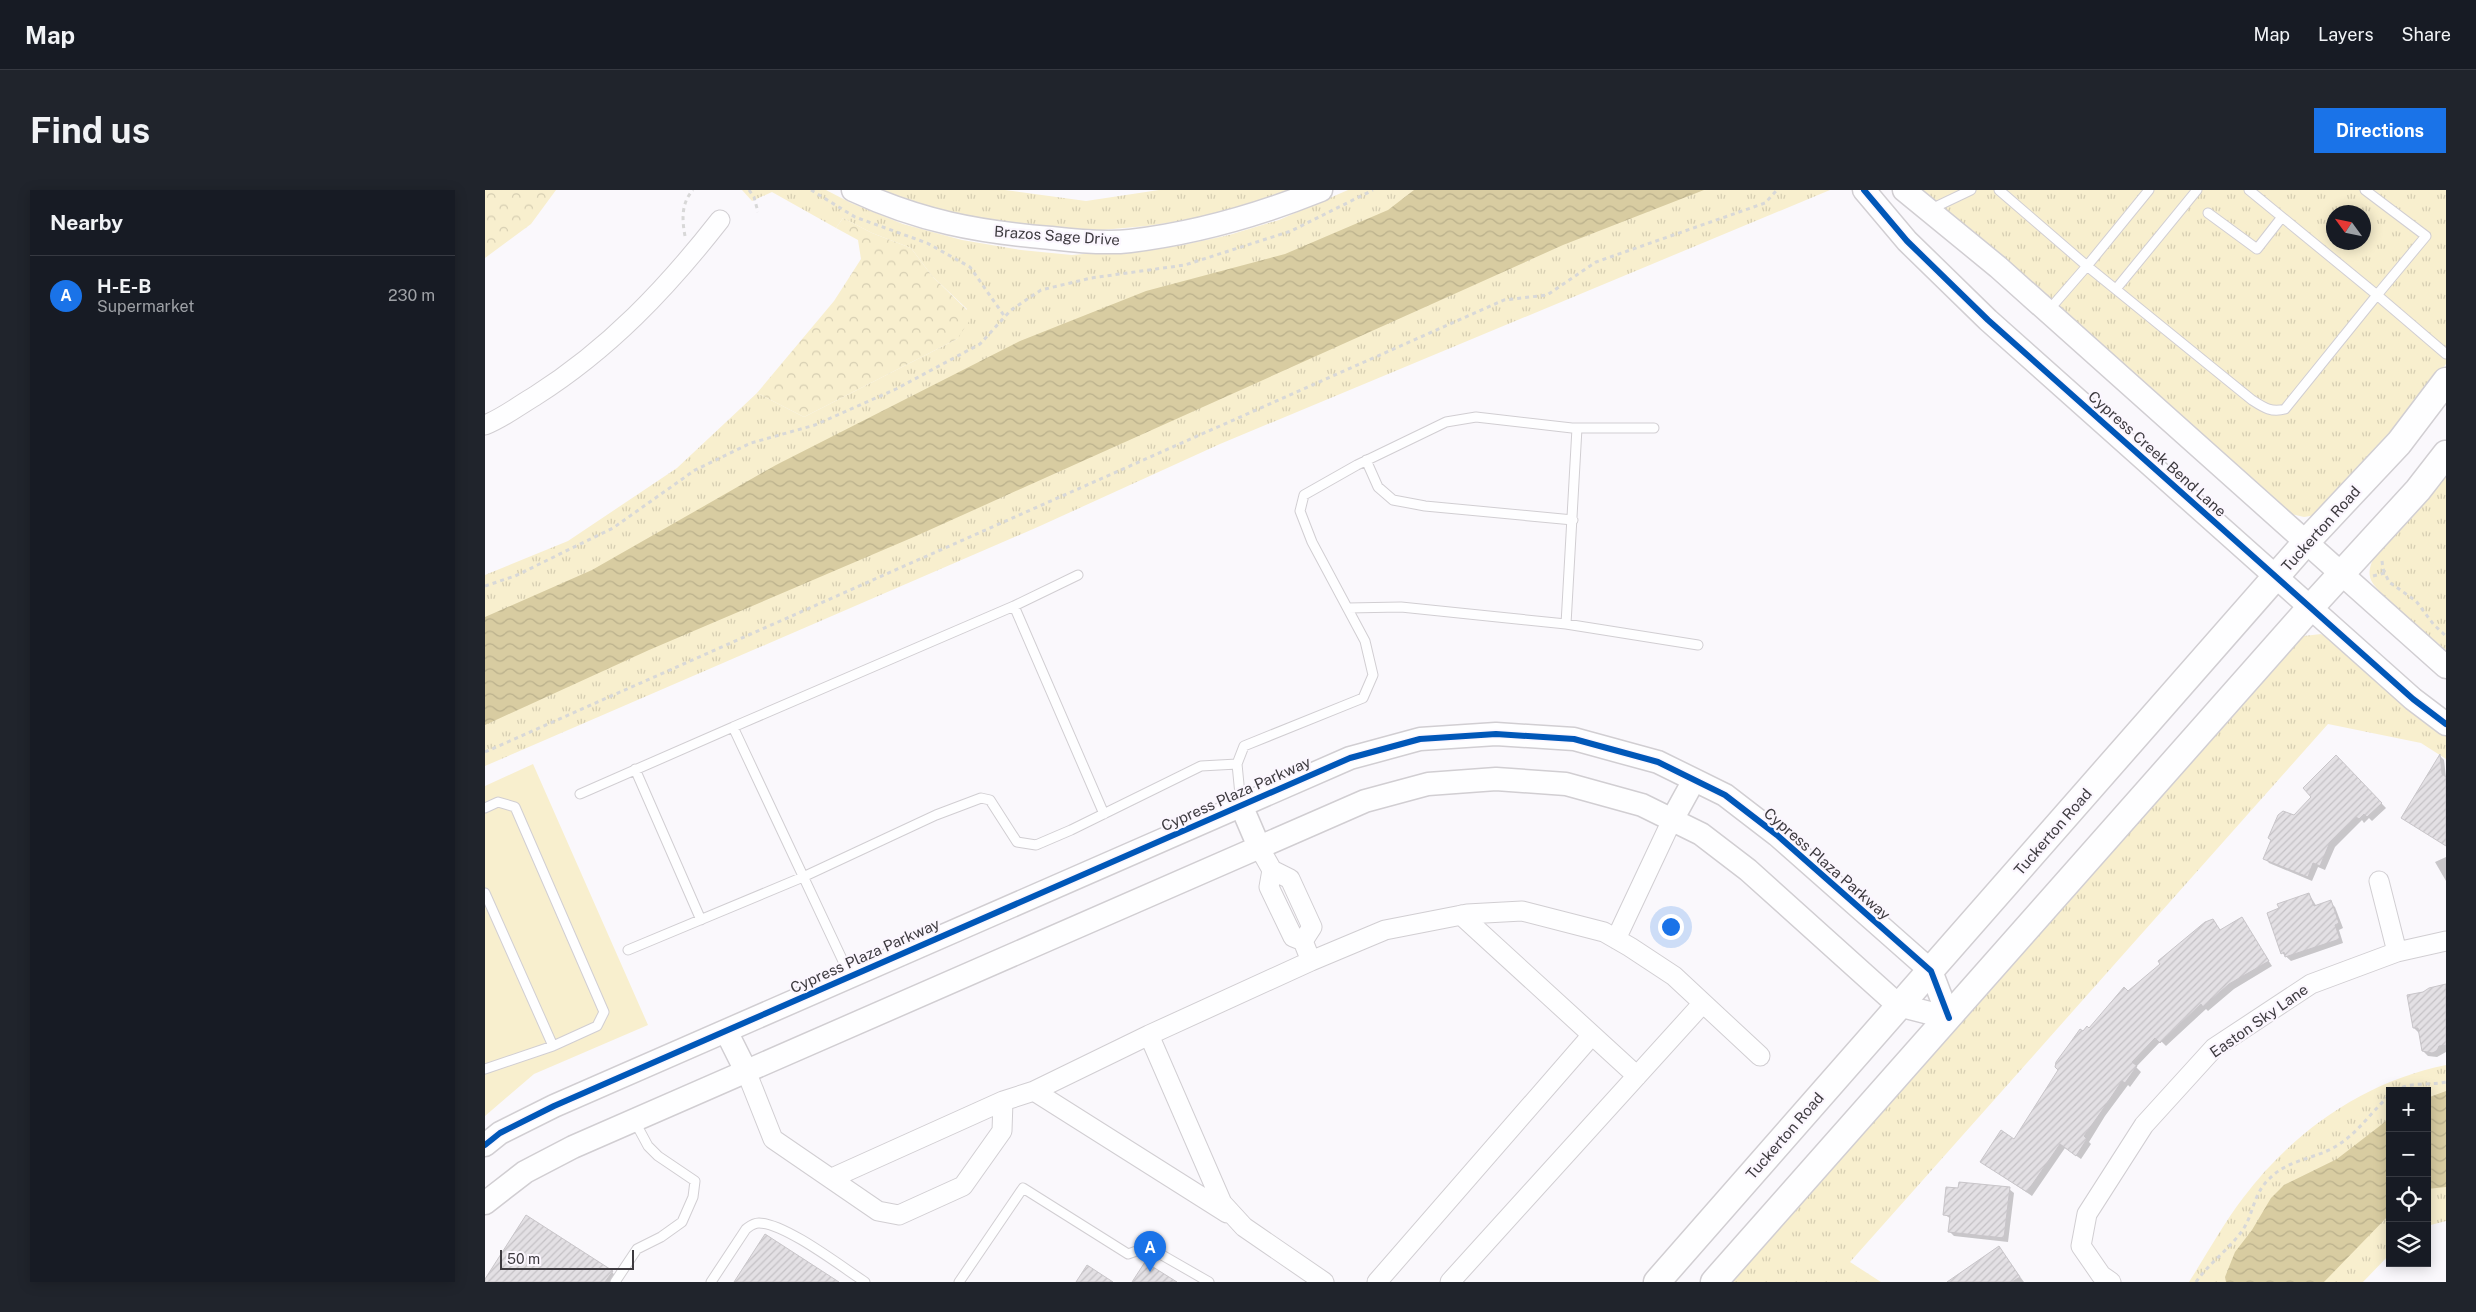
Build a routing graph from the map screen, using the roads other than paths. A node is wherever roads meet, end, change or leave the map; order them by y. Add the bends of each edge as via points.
1 (853, 190) edge
2 (1321, 190) edge
3 (1865, 190) edge
4 (1904, 190) edge
5 (1971, 190) edge
6 (1999, 190) edge
7 (2149, 190) edge
8 (2197, 190) edge
9 (2249, 190) edge
10 (2365, 190) edge
11 (1929, 210) junction
12 (2208, 213) dead end
13 (2282, 217) junction
14 (720, 220) dead end
15 (2087, 266) junction
16 (2116, 289) junction
17 (2377, 295) junction
18 (2048, 312) junction
19 (2446, 354) edge
20 (2446, 381) edge
21 (485, 425) edge
22 (1577, 428) junction
23 (1654, 428) dead end
24 (2446, 454) edge
25 (1366, 460) junction
26 (1573, 520) junction
27 (2307, 541) junction
28 (2343, 574) junction
29 (1078, 576) dead end
30 (2277, 577) junction
31 (1013, 606) junction
32 (1348, 608) junction
33 (2310, 608) junction
34 (1566, 624) junction
35 (1698, 645) dead end
36 (2446, 666) edge
37 (2446, 724) edge
38 (733, 727) junction
39 (1237, 764) junction
40 (635, 769) junction
41 (1694, 780) junction
42 (580, 794) dead end
43 (1241, 805) junction
44 (485, 808) edge
45 (1104, 814) junction
46 (1672, 820) junction
47 (1259, 847) junction
48 (803, 877) junction
49 (2379, 881) dead end
50 (485, 893) edge
51 (1461, 915) junction
52 (701, 920) junction
53 (1616, 939) junction
54 (2446, 941) edge
55 (628, 950) dead end
56 (2397, 952) junction
57 (1311, 961) junction
58 (1931, 971) junction
59 (850, 976) junction
60 (1703, 1003) junction
61 (1898, 1005) junction
62 (1949, 1018) junction
63 (726, 1031) junction
64 (1149, 1035) junction
65 (1592, 1035) junction
66 (553, 1046) junction
67 (1760, 1056) dead end
68 (485, 1069) edge
69 (746, 1071) junction
70 (1637, 1076) junction
71 (1034, 1090) junction
72 (1003, 1102) junction
73 (634, 1120) junction
74 (485, 1145) edge
75 (832, 1178) junction
76 (485, 1203) edge
77 (1232, 1216) junction
78 (615, 1282) edge
79 (711, 1282) edge
80 (865, 1282) edge
81 (959, 1282) edge
82 (1209, 1282) edge
83 (1324, 1282) edge
84 (1377, 1282) edge
85 (1450, 1282) edge
86 (1657, 1282) edge
87 (1713, 1282) edge
88 (2111, 1282) edge

1 - 2 street, Brazos Sage Drive via 928,219 975,230 1071,240 1128,241 1219,225
3 - 30 street, Cypress Creek Bend Lane via 1907,241 1987,320
4 - 11 street
5 - 11 lane
6 - 15 lane
7 - 15 lane
8 - 16 lane
9 - 13 lane
10 - 17 lane via 2426,236
11 - 18 street
12 - 13 lane via 2257,249
13 - 17 lane
14 - 21 street via 646,308 603,348 551,386
15 - 16 lane
15 - 18 lane
16 - 17 lane via 2252,400 2266,409 2277,411 2285,409
17 - 19 lane
18 - 27 street
20 - 27 main road, Tuckerton Road via 2399,443
22 - 23 lane
22 - 25 lane via 1476,417 1446,422
22 - 26 lane
24 - 28 main road via 2419,490
25 - 26 lane via 1378,487 1393,500
25 - 32 lane via 1304,495 1300,511 1312,542
26 - 34 lane
27 - 28 street
27 - 30 main road, Tuckerton Road
28 - 33 main road
28 - 36 street
29 - 31 lane
30 - 33 street, Cypress Creek Bend Lane
30 - 58 main road, Tuckerton Road
31 - 38 lane
31 - 45 lane
32 - 34 lane via 1401,607
32 - 39 lane via 1365,641 1373,676 1363,698 1244,746
33 - 37 street, Cypress Creek Bend Lane
33 - 62 main road
34 - 35 lane
38 - 40 lane
38 - 48 lane
39 - 43 lane
39 - 45 lane via 1201,766
40 - 42 lane
40 - 52 lane
41 - 43 street, Cypress Plaza Parkway via 1658,762 1574,739 1496,734 1421,738 1350,758
41 - 46 street
41 - 58 street, Cypress Plaza Parkway via 1725,795 1777,835
43 - 47 street
43 - 59 street, Cypress Plaza Parkway
44 - 66 lane via 498,802 515,807 604,1012 597,1026
45 - 48 lane via 1036,845 1017,842 990,800 981,798 936,814
46 - 47 street via 1642,805 1566,784 1496,779 1428,784 1365,801
46 - 53 street
46 - 61 street via 1701,834 1748,870
47 - 57 street via 1272,870 1269,887 1293,937 1303,942
47 - 69 street
48 - 52 lane
48 - 59 lane
49 - 56 street
50 - 66 lane
51 - 53 street via 1522,911 1604,932
51 - 57 street via 1385,930
51 - 65 street
52 - 55 lane
53 - 60 street via 1674,976
54 - 56 street, Easton Sky Lane
56 - 88 street, Easton Sky Lane via 2311,984 2214,1048 2144,1125 2087,1214 2081,1246 2101,1275
57 - 64 street
58 - 61 main road, Tuckerton Road
58 - 62 street, Cypress Plaza Parkway
59 - 63 street, Cypress Plaza Parkway
60 - 67 street
60 - 70 street
61 - 62 street
61 - 86 main road, Tuckerton Road
62 - 87 main road
63 - 69 street
63 - 74 street, Cypress Plaza Parkway via 554,1106 500,1133
64 - 71 street
64 - 77 street via 1222,1203
65 - 70 street
65 - 84 street
66 - 68 lane
69 - 73 street
69 - 75 street via 773,1139
70 - 85 street
71 - 72 street
71 - 77 street
72 - 75 street
72 - 75 street via 1002,1131 963,1186 899,1215 878,1211
73 - 76 street via 525,1172
73 - 78 lane via 648,1146 658,1156 695,1181 693,1197 682,1222 637,1249
77 - 83 street
79 - 80 lane via 745,1229 754,1223 787,1232
81 - 82 lane via 1023,1188 1128,1254 1148,1246

